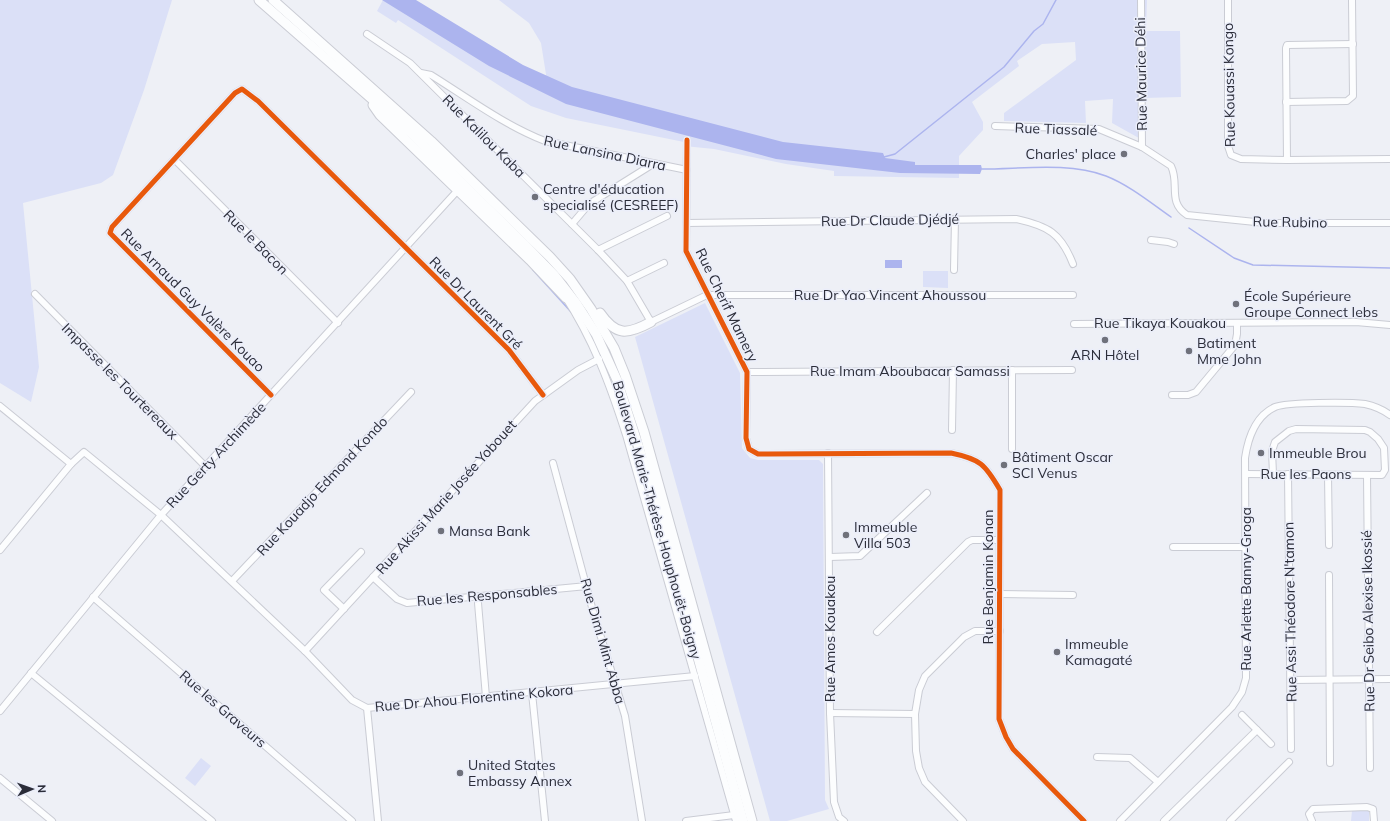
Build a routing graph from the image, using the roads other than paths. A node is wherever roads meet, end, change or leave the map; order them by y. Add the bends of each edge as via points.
1 (259, 0) edge
2 (273, 0) edge
3 (1141, 0) edge
4 (1228, 0) edge
5 (1352, 0) edge
6 (367, 34) dead end
7 (1353, 44) junction
8 (421, 73) junction
9 (364, 92) junction
10 (1286, 102) junction
11 (995, 126) dead end
12 (687, 140) dead end
13 (1142, 147) junction
14 (1390, 158) edge
15 (174, 160) junction
16 (1286, 160) junction
17 (653, 164) junction
18 (687, 170) junction
19 (458, 190) junction
20 (1190, 215) joint
21 (667, 216) dead end
22 (955, 219) junction
23 (686, 223) junction
24 (1390, 223) edge
25 (572, 224) junction
26 (1151, 240) dead end
27 (1174, 244) dead end
28 (405, 249) junction
29 (598, 250) junction
30 (664, 263) dead end
31 (1073, 264) dead end
32 (954, 270) dead end
33 (555, 276) junction
34 (570, 279) junction
35 (627, 281) junction
36 (35, 294) dead end
37 (707, 295) junction
38 (1073, 295) dead end
39 (567, 300) junction
40 (651, 322) junction
41 (338, 323) junction
42 (1237, 323) junction
43 (1074, 324) dead end
44 (1390, 325) edge
45 (599, 359) junction
46 (953, 370) junction
47 (1012, 370) junction
48 (1072, 370) dead end
49 (747, 372) junction
50 (411, 392) dead end
51 (271, 395) junction
52 (543, 395) junction
53 (1172, 395) dead end
54 (0, 406) edge
55 (1390, 415) edge
56 (952, 430) dead end
57 (1012, 450) dead end
58 (828, 453) junction
59 (553, 463) dead end
60 (70, 464) junction
61 (206, 467) junction
62 (1246, 474) junction
63 (1273, 474) junction
64 (1288, 474) junction
65 (1367, 474) junction
66 (1328, 475) junction
67 (927, 493) dead end
68 (161, 514) junction
69 (1000, 540) junction
70 (1329, 545) dead end
71 (1245, 547) junction
72 (1173, 548) dead end
73 (0, 550) edge
74 (361, 552) dead end
75 (830, 557) junction
76 (1329, 575) dead end
77 (373, 577) junction
78 (232, 581) junction
79 (587, 586) junction
80 (1000, 594) junction
81 (1074, 595) dead end
82 (93, 597) junction
83 (478, 603) dead end
84 (344, 609) junction
85 (1000, 631) junction
86 (877, 632) dead end
87 (305, 651) junction
88 (31, 673) junction
89 (695, 676) junction
90 (1330, 679) junction
91 (1369, 679) junction
92 (1390, 679) edge
93 (1291, 680) junction
94 (616, 684) junction
95 (532, 692) junction
96 (486, 697) junction
97 (366, 708) junction
98 (0, 711) edge
99 (830, 713) junction
100 (915, 714) junction
101 (1242, 715) dead end
102 (1257, 730) junction
103 (1271, 744) dead end
104 (1291, 749) dead end
105 (1097, 757) dead end
106 (1289, 762) dead end
107 (1330, 764) dead end
108 (1370, 768) dead end
109 (0, 778) edge
110 (1158, 782) junction
111 (733, 817) edge
112 (52, 821) edge
113 (212, 821) edge
114 (352, 821) edge
115 (378, 821) edge
116 (545, 821) edge
117 (642, 821) edge
118 (686, 821) edge
119 (743, 821) edge
120 (752, 821) edge
121 (844, 821) edge
122 (963, 821) edge
123 (1084, 821) edge
124 (1120, 821) edge
125 (1164, 821) edge
126 (1230, 821) edge
127 (1312, 821) edge
128 (1374, 821) edge

1 - 9 main road, Boulevard Marie-Thérèse Houphouët-Boigny
2 - 34 main road, Boulevard Marie-Thérèse Houphouët-Boigny via 431,141
3 - 13 street, Rue Maurice Déhi
4 - 16 street, Rue Kouassi Kongo via 1228,146 1231,155 1241,159
5 - 7 street
6 - 8 street, Rue Kalilou Kaba via 399,54
7 - 10 street via 1351,99
7 - 10 street via 1287,45
8 - 17 street, Rue Lansina Diarra via 431,75 534,137 559,145
8 - 25 street, Rue Kalilou Kaba
9 - 19 main road via 380,115
9 - 33 main road, Boulevard Marie-Thérèse Houphouët-Boigny via 411,134
10 - 16 street
11 - 13 street, Rue Tiassalé via 1099,129
12 - 18 street, Rue Cherif Mamery
13 - 20 street, Rue Tiassalé via 1172,166 1176,202 1181,211
14 - 16 street, Rue Kouassi Kongo
15 - 28 street, Rue Arnaud Guy Valère Kouao via 235,93 242,89 246,90
15 - 41 street, Rue le Bacon
15 - 51 street, Rue Arnaud Guy Valère Kouao via 112,227 110,233
17 - 18 street, Rue Lansina Diarra
17 - 25 street via 589,204
18 - 23 street, Rue Cherif Mamery
19 - 28 street, Rue Gerty Archimède
19 - 39 main road
20 - 24 street, Rue Rubino via 1265,223
21 - 29 street
22 - 23 street, Rue Dr Claude Djédjé
22 - 31 street, Rue Dr Claude Djédjé via 1016,219 1045,227 1063,243
22 - 32 street
23 - 37 street, Rue Cherif Mamery via 686,251
25 - 29 street, Rue Kalilou Kaba
26 - 27 street
28 - 41 street, Rue Gerty Archimède
28 - 52 street, Rue Dr Laurent Gré via 509,350
29 - 35 street, Rue Kalilou Kaba
30 - 35 street
33 - 39 street
33 - 119 main road, Boulevard Marie-Thérèse Houphouët-Boigny via 596,334 617,380 648,476
34 - 40 main road via 581,287 615,329 628,332
34 - 120 main road, Boulevard Marie-Thérèse Houphouët-Boigny via 614,348 634,401
35 - 40 street, Rue Kalilou Kaba
36 - 61 street, Impasse les Tourtereaux
37 - 38 street, Rue Dr Yao Vincent Ahoussou
37 - 40 street
37 - 49 street, Rue Cherif Mamery
39 - 45 street via 589,335
41 - 51 street, Rue Gerty Archimède
42 - 43 street, Rue Tikaya Kouakou
42 - 44 street, Rue Tikaya Kouakou via 1356,322
42 - 53 street via 1234,345 1196,392
45 - 52 street, Rue Akissi Marie Josée Yobouet via 578,370
45 - 89 street via 626,435
46 - 47 street, Rue Imam Aboubacar Samassi
46 - 49 street, Rue Imam Aboubacar Samassi
46 - 56 street
47 - 48 street, Rue Imam Aboubacar Samassi
47 - 57 street
49 - 58 street, Rue Cherif Mamery via 746,438 751,451 758,454
50 - 78 street, Rue Kouadjo Edmond Kondo
51 - 61 street, Rue Gerty Archimède
52 - 77 street, Rue Akissi Marie Josée Yobouet via 517,419
54 - 60 street
55 - 62 street, Rue Arlette Banny-Groga via 1376,407 1363,404 1288,404 1274,408 1256,424 1249,436
58 - 69 street, Rue Benjamin Konan via 951,453 970,457 985,467 1000,490
58 - 75 street, Rue Amos Kouakou
59 - 79 street, Rue Dimi Mint Abba
60 - 68 street, Rue Dr Ahou Florentine Kokora via 83,452 86,453
60 - 73 street
61 - 68 street, Rue Gerty Archimède
62 - 63 street, Rue les Paons
62 - 71 street, Rue Arlette Banny-Groga
63 - 64 street, Rue les Paons
63 - 65 street, Rue les Paons via 1272,451 1275,442 1296,429 1370,432 1383,444 1385,470 1382,475
64 - 66 street, Rue les Paons
64 - 93 street, Rue Assi Théodore N'tamon
65 - 66 street, Rue les Paons
65 - 91 street, Rue Dr Seibo Alexise Ikossié
66 - 70 street
67 - 75 street via 860,556
68 - 78 street, Rue Dr Ahou Florentine Kokora
68 - 82 street, Rue Gerty Archimède
69 - 80 street, Rue Benjamin Konan
69 - 86 street via 968,542
71 - 72 street
71 - 110 street, Rue Arlette Banny-Groga via 1246,678 1242,692 1232,707
74 - 84 street via 324,590
75 - 99 street, Rue Amos Kouakou
76 - 90 street
77 - 79 street, Rue les Responsables via 398,599 407,603
77 - 84 street, Rue Akissi Marie Josée Yobouet
78 - 87 street, Rue Dr Ahou Florentine Kokora
79 - 94 street, Rue Dimi Mint Abba
80 - 81 street
80 - 85 street, Rue Benjamin Konan
82 - 88 street, Rue Gerty Archimède
82 - 114 street, Rue les Graveurs
83 - 96 street
84 - 87 street, Rue Akissi Marie Josée Yobouet
85 - 100 street via 975,631 964,637 925,676 918,690
85 - 123 street, Rue Benjamin Konan via 999,719 1006,737 1013,749
87 - 97 street, Rue Dr Ahou Florentine Kokora via 352,700
88 - 98 street, Rue Gerty Archimède
88 - 113 street
89 - 94 street, Rue Dr Ahou Florentine Kokora
89 - 111 street
90 - 91 street
90 - 93 street
90 - 107 street
91 - 92 street
91 - 108 street, Rue Dr Seibo Alexise Ikossié
93 - 104 street, Rue Assi Théodore N'tamon
94 - 95 street, Rue Dr Ahou Florentine Kokora
94 - 117 street, Rue Dimi Mint Abba via 625,716
95 - 96 street, Rue Dr Ahou Florentine Kokora
95 - 116 street
96 - 97 street, Rue Dr Ahou Florentine Kokora
97 - 115 street
99 - 100 street
99 - 121 street, Rue Amos Kouakou via 834,802 839,817
100 - 122 street via 916,751 925,782
101 - 102 street
102 - 103 street
102 - 125 street
105 - 110 street via 1130,758
106 - 126 street
109 - 112 street
110 - 124 street, Rue Arlette Banny-Groga
111 - 118 street
127 - 128 street via 1309,814 1313,809 1368,807 1373,809

